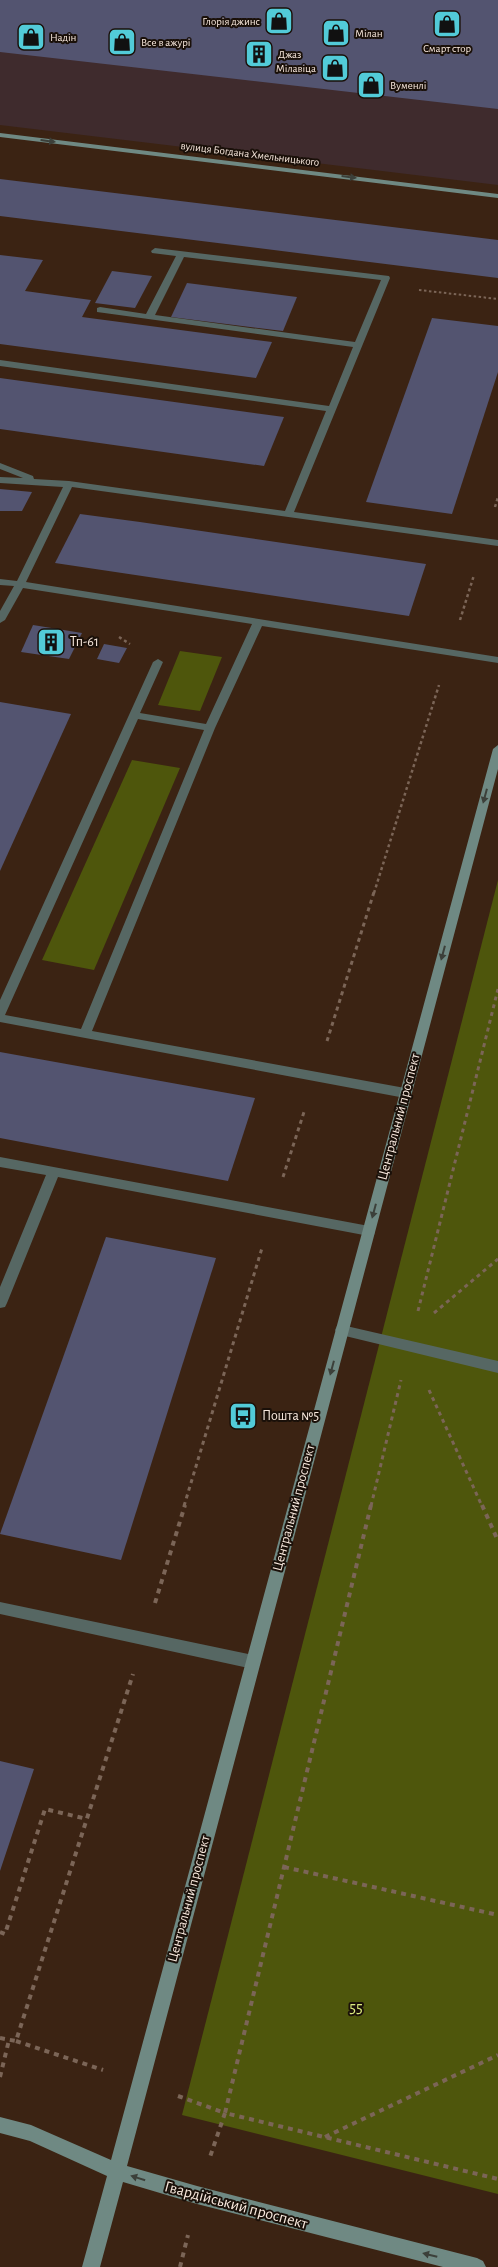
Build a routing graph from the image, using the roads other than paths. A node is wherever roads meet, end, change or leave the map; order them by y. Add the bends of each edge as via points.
1 (0, 135) edge
2 (498, 196) edge
3 (156, 250) dead end
4 (181, 254) junction
5 (100, 310) dead end
6 (148, 317) junction
7 (358, 345) junction
8 (0, 363) edge
9 (332, 409) junction
10 (0, 466) edge
11 (0, 480) edge
12 (41, 482) junction
13 (69, 484) junction
14 (288, 515) junction
15 (498, 543) edge
16 (0, 582) edge
17 (20, 584) junction
18 (0, 620) edge
19 (258, 622) junction
20 (498, 660) edge
21 (158, 662) dead end
22 (134, 715) junction
23 (210, 728) junction
24 (498, 749) edge
25 (0, 1013) edge
26 (0, 1018) edge
27 (86, 1034) junction
28 (405, 1093) junction
29 (0, 1162) edge
30 (54, 1171) junction
31 (368, 1231) junction
32 (0, 1303) edge
33 (342, 1330) junction
34 (498, 1367) edge
35 (0, 1608) edge
36 (253, 1662) junction
37 (0, 2125) edge
38 (116, 2171) junction
39 (90, 2267) edge
40 (477, 2267) edge

1 -> 2 street, вулиця Богдана Хмельницького
3 - 4 lane
4 - 6 lane
4 - 7 lane via 386,278
5 - 6 lane
6 - 7 lane
7 - 9 lane
8 - 9 lane
9 - 14 lane
10 - 12 lane
11 - 12 lane
12 - 13 lane
13 - 14 lane
13 - 17 lane
14 - 15 lane
16 - 17 lane
17 - 18 lane
17 - 19 lane
19 - 20 lane
19 - 23 lane
21 - 22 lane
22 - 23 lane
22 - 25 lane
23 - 27 lane
24 -> 28 street, Центральний проспект
26 - 27 lane
27 - 28 lane
28 -> 31 street, Центральний проспект
29 - 30 lane
30 - 31 lane
30 - 32 lane
31 - 33 street, Центральний проспект
33 - 34 lane
33 -> 36 street, Центральний проспект
35 - 36 lane
36 - 38 street, Центральний проспект
37 - 38 street, Гвардійський проспект via 31,2133
38 - 39 street, Центральний проспект
40 -> 38 street, Гвардійський проспект

